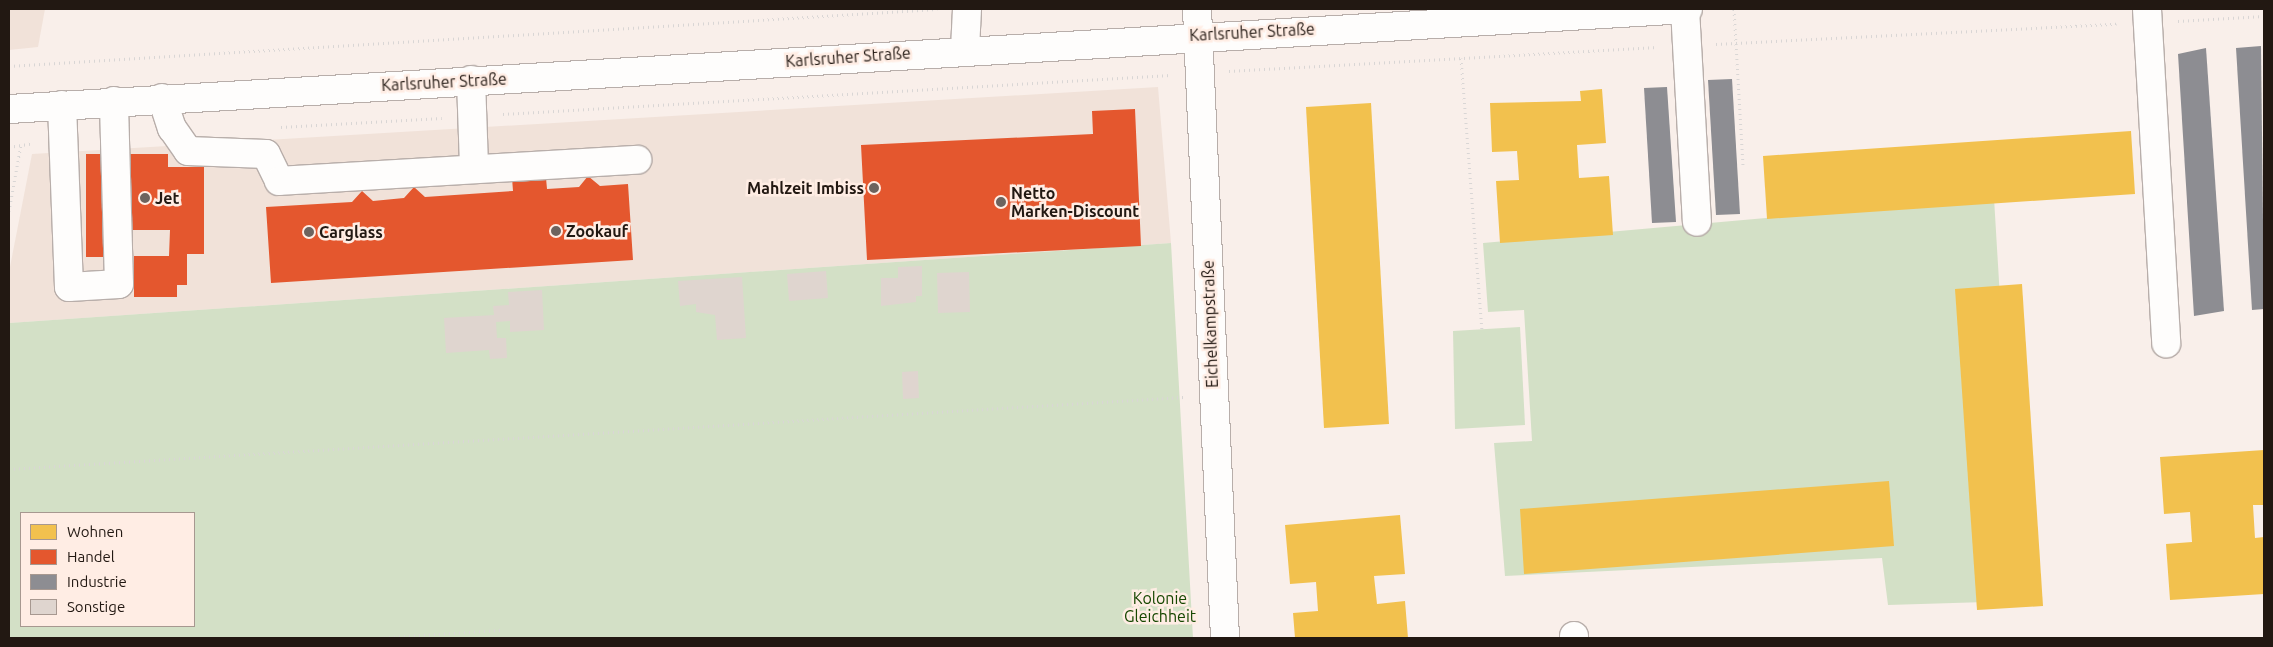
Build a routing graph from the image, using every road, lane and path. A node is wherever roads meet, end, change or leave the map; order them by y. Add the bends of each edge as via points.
1 (945, 9) edge
2 (967, 9) edge
3 (1686, 9) edge
4 (1734, 9) edge
5 (2148, 16) edge
6 (2264, 16) edge
7 (1198, 22) edge
8 (1735, 44) junction
9 (1688, 45) junction
10 (965, 48) junction
11 (1461, 58) junction
12 (9, 66) edge
13 (1199, 73) junction
14 (471, 80) junction
15 (162, 98) junction
16 (114, 101) junction
17 (62, 105) junction
18 (13, 109) edge
19 (472, 116) junction
20 (274, 127) dead end
21 (64, 139) junction
22 (21, 144) junction
23 (9, 147) edge
24 (637, 160) dead end
25 (1743, 166) dead end
26 (474, 168) junction
27 (9, 211) edge
28 (1697, 222) dead end
29 (1482, 329) dead end
30 (2166, 343) dead end
31 (1212, 396) junction
32 (9, 469) edge
33 (501, 630) dead end
34 (374, 638) edge
35 (1225, 638) edge

1 - 12 path
2 - 10 street
3 - 7 street, Karlsruher Straße
3 - 9 street
4 - 8 path
5 - 6 path
5 - 8 path
5 - 30 street
7 - 10 street, Karlsruher Straße
7 - 13 street, Eichelkampstraße
8 - 9 path
8 - 25 path
9 - 11 path
9 - 28 street
10 - 14 street, Karlsruher Straße
11 - 13 path
11 - 29 path
13 - 19 path
13 - 31 street, Eichelkampstraße
14 - 15 street, Karlsruher Straße
14 - 19 street
15 - 16 street, Karlsruher Straße
15 - 26 street via 172,128 188,151 266,154 279,180
16 - 17 street, Karlsruher Straße
16 - 21 street via 119,284 69,287
17 - 18 street, Karlsruher Straße
17 - 21 street
18 - 22 path
19 - 20 path
19 - 26 street
21 - 22 path
22 - 23 path
22 - 27 path
24 - 26 street
31 - 32 path
31 - 35 street, Eichelkampstraße
33 - 34 path

